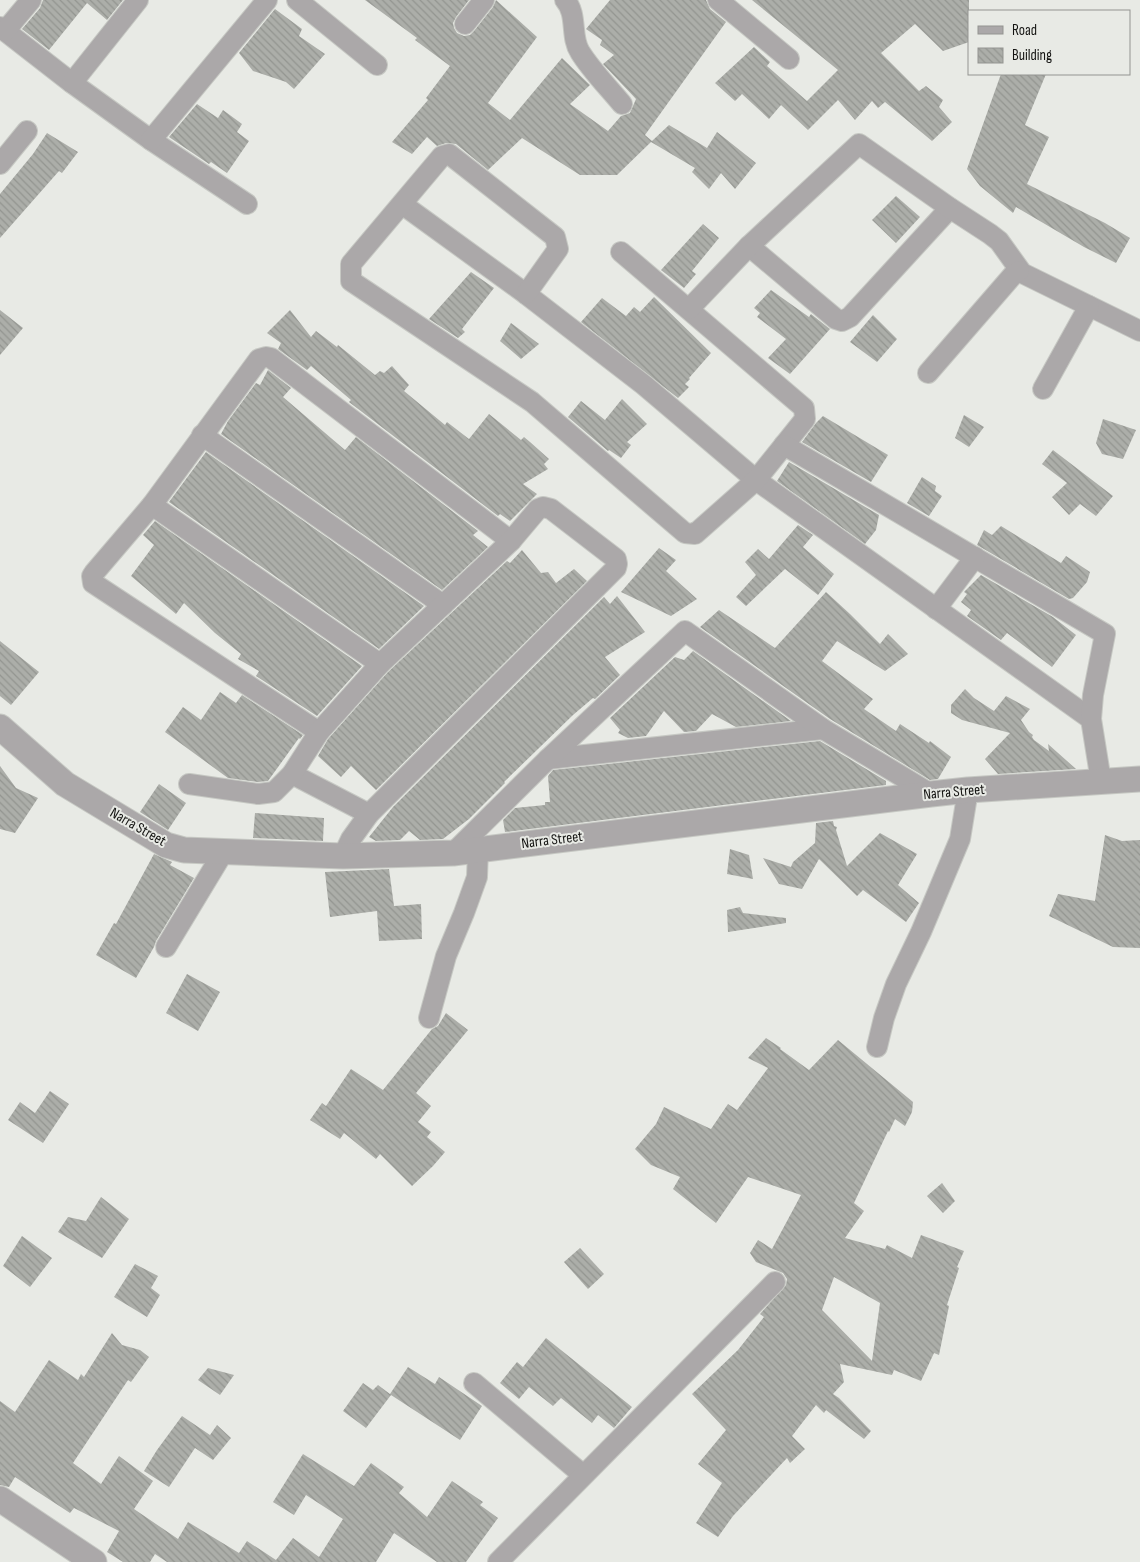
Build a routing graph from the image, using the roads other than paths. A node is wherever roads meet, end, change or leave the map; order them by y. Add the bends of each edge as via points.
1 (31, 0) edge
2 (138, 0) edge
3 (267, 0) edge
4 (297, 0) edge
5 (484, 0) edge
6 (565, 0) edge
7 (718, 0) edge
8 (466, 24) dead end
9 (3, 29) edge
10 (788, 59) dead end
11 (377, 65) dead end
12 (72, 82) junction
13 (622, 104) dead end
14 (27, 131) dead end
15 (151, 140) junction
16 (3, 154) edge
17 (247, 204) dead end
18 (402, 204) junction
19 (950, 208) junction
20 (748, 246) junction
21 (621, 252) dead end
22 (1020, 271) junction
23 (526, 294) junction
24 (1089, 306) junction
25 (689, 309) junction
26 (1140, 331) edge
27 (928, 373) dead end
28 (1043, 389) dead end
29 (202, 435) junction
30 (784, 445) junction
31 (756, 480) junction
32 (152, 505) junction
33 (511, 540) junction
34 (975, 557) junction
35 (443, 605) junction
36 (936, 609) junction
37 (380, 664) junction
38 (1091, 719) junction
39 (0, 727) edge
40 (823, 728) junction
41 (320, 732) junction
42 (548, 759) junction
43 (292, 774) junction
44 (1140, 780) edge
45 (1101, 781) junction
46 (189, 784) dead end
47 (968, 790) junction
48 (930, 794) junction
49 (369, 814) junction
50 (478, 849) junction
51 (224, 851) junction
52 (453, 853) junction
53 (343, 856) junction
54 (166, 946) dead end
55 (429, 1018) dead end
56 (877, 1047) dead end
57 (775, 1282) dead end
58 (474, 1383) dead end
59 (583, 1475) junction
60 (0, 1499) edge
61 (92, 1561) edge
62 (498, 1562) edge

1 - 9 street
2 - 12 street
3 - 15 street
4 - 11 street
5 - 8 street
6 - 13 street via 572,13 579,51
7 - 10 street
9 - 12 street
12 - 15 street
14 - 16 street
15 - 17 street
18 - 23 street
18 - 23 street via 442,156 449,154 556,240 558,249
18 - 31 street via 351,264 352,281 532,402 685,533 699,532
19 - 20 street via 859,144
19 - 20 street via 850,317 842,321
19 - 22 street via 999,241
20 - 25 street
21 - 25 street
22 - 24 street
22 - 27 street via 1013,275
23 - 31 street via 644,385
24 - 26 street
24 - 28 street
25 - 30 street via 804,408 804,419
29 - 32 street
29 - 33 street via 259,359 271,358
29 - 35 street
30 - 31 street
30 - 34 street
31 - 36 street
32 - 37 street
32 - 41 street via 94,573 93,584
33 - 35 street
33 - 49 street via 538,509 547,507 616,559 617,564 605,580
34 - 36 street
34 - 38 street via 1105,634
35 - 37 street
36 - 38 street
37 - 41 street
38 - 45 street
39 - 51 street, Narra Street via 65,784 166,845 184,850
40 - 42 street
40 - 42 street via 685,631
40 - 48 street
41 - 43 street
42 - 52 street
43 - 46 street via 274,792 258,794
43 - 49 street
44 - 45 street, Narra Street
45 - 47 street, Narra Street
47 - 48 street, Narra Street
47 - 56 street via 960,838 896,984
48 - 50 street, Narra Street
49 - 53 street
50 - 52 street, Narra Street
50 - 55 street via 477,877 446,956
51 - 53 street, Narra Street
51 - 54 street
52 - 53 street, Narra Street
57 - 59 street
58 - 59 street
59 - 62 street
60 - 61 street

